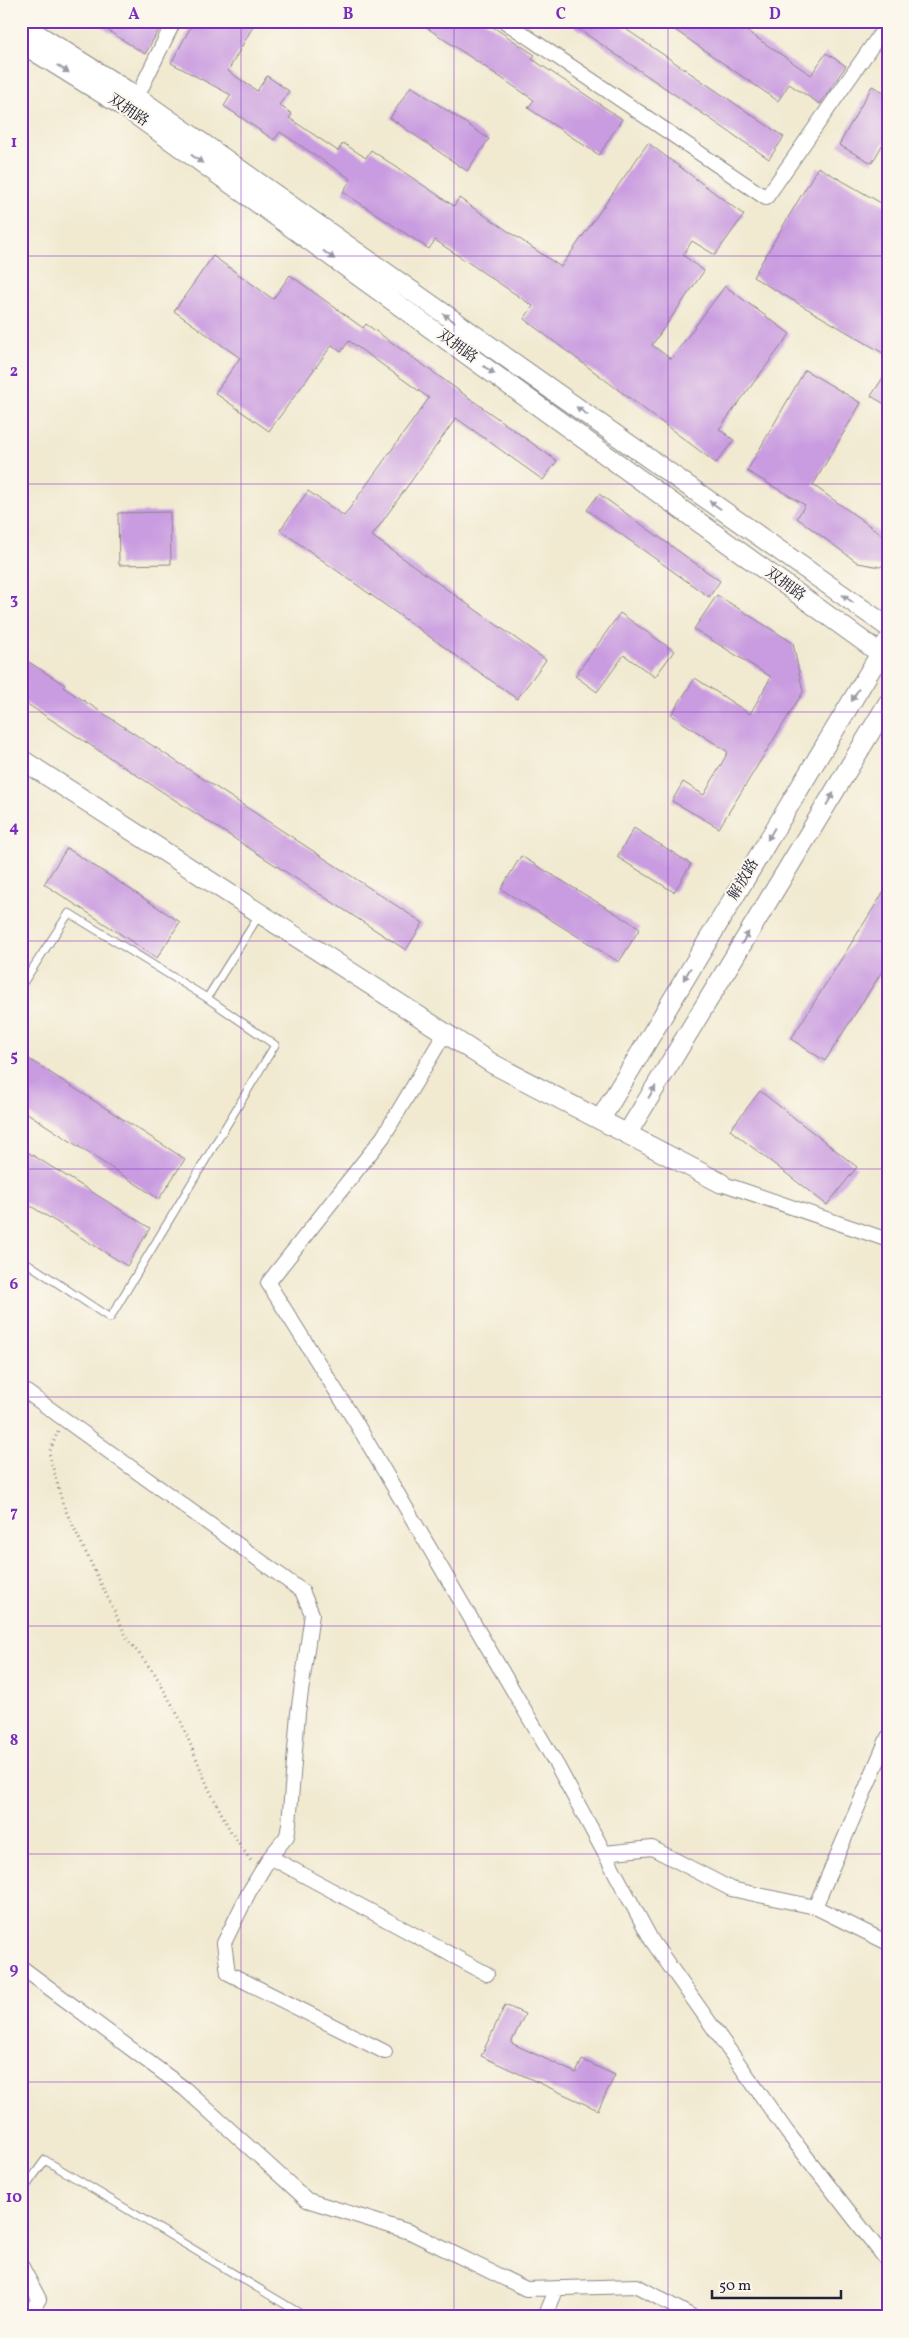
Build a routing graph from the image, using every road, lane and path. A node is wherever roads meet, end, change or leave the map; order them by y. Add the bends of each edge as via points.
1 (174, 21) edge
2 (504, 21) edge
3 (888, 23) edge
4 (21, 24) edge
5 (21, 43) edge
6 (137, 97) junction
7 (888, 627) edge
8 (885, 651) edge
9 (888, 703) edge
10 (21, 759) edge
11 (260, 914) junction
12 (21, 986) edge
13 (207, 998) junction
14 (445, 1033) junction
15 (600, 1120) junction
16 (627, 1134) junction
17 (721, 1183) joint
18 (888, 1240) edge
19 (21, 1259) edge
20 (21, 1388) edge
21 (64, 1418) junction
22 (888, 1738) edge
23 (605, 1853) junction
24 (270, 1857) junction
25 (260, 1874) junction
26 (814, 1907) junction
27 (888, 1943) edge
28 (21, 1967) edge
29 (487, 1974) dead end
30 (385, 2052) dead end
31 (21, 2193) edge
32 (888, 2262) edge
33 (21, 2265) edge
34 (557, 2288) junction
35 (28, 2317) edge
36 (306, 2317) edge
37 (545, 2317) edge
38 (693, 2317) edge

1 - 6 street
2 - 3 street via 766,198
4 - 6 main road, 双拥路
5 -> 8 main road, 双拥路 via 129,110
7 -> 6 main road, 双拥路
8 -> 15 main road, 解放路
16 -> 9 main road, 解放路
10 - 11 main road
11 - 13 lane
11 - 14 main road
12 - 13 lane via 69,913
13 - 19 lane via 275,1045 110,1318
14 - 15 main road via 493,1064
14 - 23 street via 382,1137 268,1283 355,1421
15 - 16 main road
16 - 17 main road
17 - 18 street
20 - 21 street
21 - 24 street via 302,1591 312,1614 298,1713 287,1836
21 - 25 path via 48,1453 63,1505 128,1640 155,1674 180,1719 208,1787
22 - 26 street
23 - 26 street via 652,1848 731,1889
23 - 32 street via 652,1941 787,2132
24 - 25 street
24 - 29 street
25 - 30 street via 224,1943 228,1973
26 - 27 street
28 - 34 street via 185,2089 307,2200 410,2232 526,2289
31 - 36 lane via 45,2160
33 - 35 street via 39,2299
34 - 37 street
34 - 38 street via 637,2286

